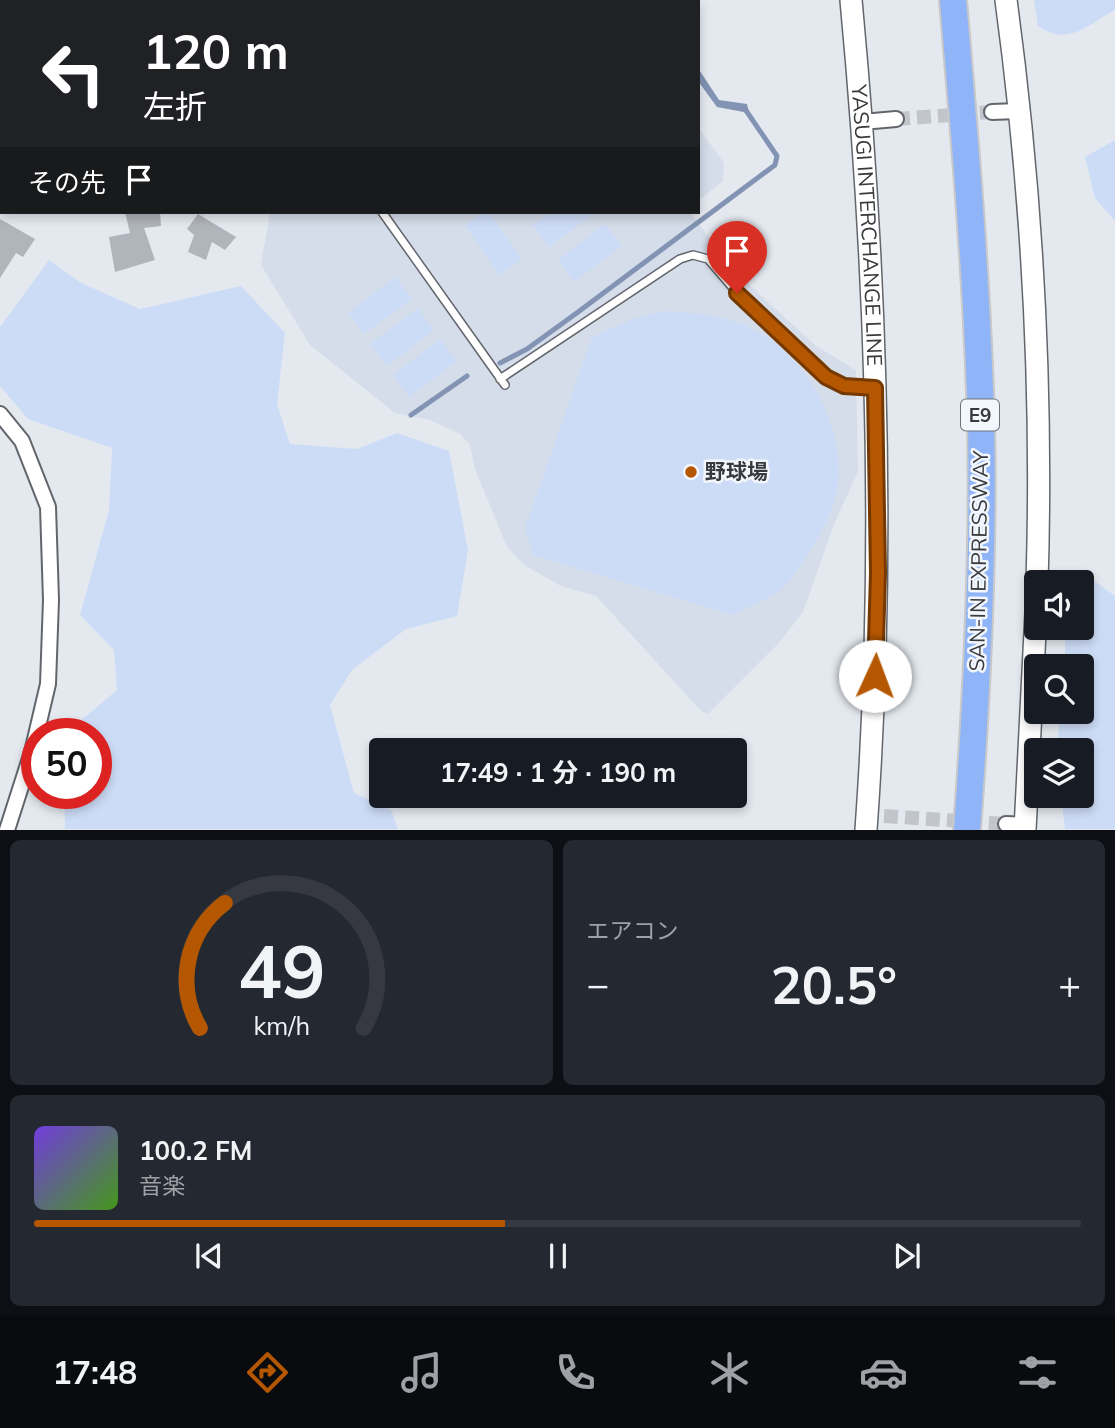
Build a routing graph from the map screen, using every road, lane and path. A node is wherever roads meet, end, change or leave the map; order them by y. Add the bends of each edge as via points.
1 (851, 0) edge
2 (944, 0) edge
3 (953, 0) edge
4 (1006, 0) edge
5 (1021, 111) junction
6 (992, 113) tunnel mouth
7 (896, 119) tunnel mouth
8 (862, 122) junction
9 (383, 214) edge
10 (875, 388) junction
11 (0, 414) edge
12 (1037, 570) edge
13 (1034, 640) edge
14 (872, 820) edge
15 (1019, 826) edge
16 (7, 830) edge
17 (958, 830) edge
18 (967, 830) edge

1 - 8 main road, YASUGI INTERCHANGE LINE
2 - 17 highway, SAN-IN EXPRESSWAY / E9 via 970,403 970,656
3 - 18 highway, SAN-IN EXPRESSWAY / E9 via 981,422 979,638
4 - 5 main road
5 - 6 street
5 - 12 main road via 1038,389
7 - 8 street
8 - 10 main road, YASUGI INTERCHANGE LINE
9 - 10 lane via 502,382 680,259 693,255 708,259 751,309 826,377 844,386
10 - 14 main road, YASUGI INTERCHANGE LINE via 878,573
11 - 16 street via 22,441 48,507 51,600 48,684
13 - 15 main road

